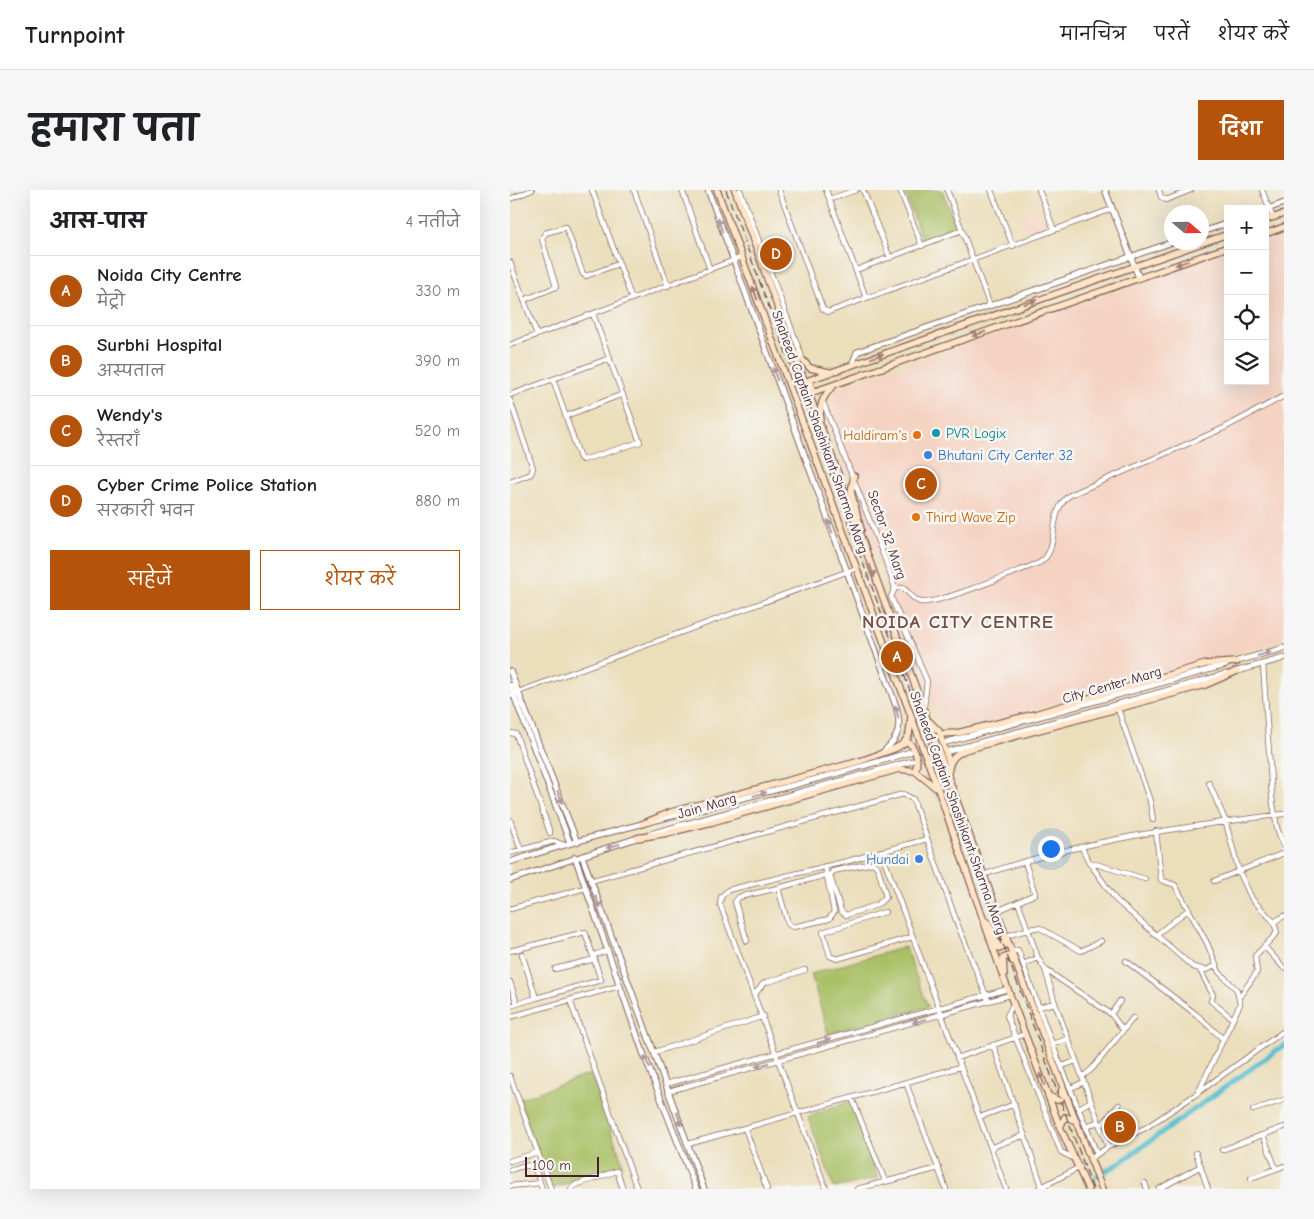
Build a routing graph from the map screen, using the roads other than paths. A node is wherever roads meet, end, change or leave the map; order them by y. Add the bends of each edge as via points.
1 (532, 190) edge
2 (592, 190) edge
3 (634, 190) edge
4 (682, 190) edge
5 (708, 190) edge
6 (717, 190) edge
7 (735, 190) edge
8 (740, 190) edge
9 (779, 190) edge
10 (826, 190) edge
11 (856, 190) edge
12 (863, 190) edge
13 (900, 190) edge
14 (947, 190) edge
15 (991, 190) edge
16 (1039, 190) edge
17 (1105, 190) edge
18 (1159, 190) edge
19 (1191, 190) edge
20 (1262, 190) edge
21 (510, 198) edge
22 (830, 199) junction
23 (1284, 203) edge
24 (1267, 205) edge
25 (1112, 209) junction
26 (1269, 209) edge
27 (1269, 211) edge
28 (1284, 214) edge
29 (1273, 218) junction
30 (1269, 219) edge
31 (1224, 224) edge
32 (1284, 227) edge
33 (962, 230) junction
34 (1054, 230) junction
35 (1209, 230) edge
36 (1269, 233) edge
37 (1224, 235) edge
38 (1164, 245) edge
39 (922, 246) junction
40 (1013, 246) junction
41 (1224, 248) edge
42 (742, 257) junction
43 (890, 258) junction
44 (1131, 258) junction
45 (733, 260) junction
46 (973, 260) junction
47 (510, 262) edge
48 (618, 264) junction
49 (1134, 266) junction
50 (710, 270) junction
51 (856, 270) junction
52 (1139, 278) junction
53 (668, 286) junction
54 (866, 298) junction
55 (524, 300) junction
56 (632, 300) junction
57 (990, 306) junction
58 (593, 314) junction
59 (537, 335) junction
60 (510, 345) edge
61 (794, 350) junction
62 (610, 358) junction
63 (803, 362) junction
64 (852, 365) junction
65 (831, 372) junction
66 (552, 380) junction
67 (836, 384) junction
68 (623, 394) junction
69 (510, 395) edge
70 (1284, 396) edge
71 (510, 400) edge
72 (822, 400) junction
73 (566, 416) junction
74 (822, 426) junction
75 (854, 476) junction
76 (510, 482) edge
77 (860, 534) junction
78 (857, 568) junction
79 (847, 572) junction
80 (895, 588) junction
81 (1284, 648) edge
82 (1284, 658) edge
83 (1236, 662) junction
84 (1263, 664) junction
85 (510, 671) edge
86 (1237, 671) junction
87 (510, 685) edge
88 (514, 694) edge
89 (924, 708) junction
90 (1118, 709) junction
91 (911, 715) junction
92 (930, 722) junction
93 (510, 733) edge
94 (941, 734) junction
95 (906, 741) junction
96 (947, 742) dead end
97 (949, 751) tunnel mouth
98 (910, 752) tunnel mouth
99 (881, 754) junction
100 (912, 761) tunnel mouth
101 (949, 762) junction
102 (916, 771) junction
103 (947, 775) junction
104 (1209, 783) dead end
105 (938, 789) junction
106 (1284, 814) edge
107 (1274, 815) junction
108 (510, 820) edge
109 (1153, 820) dead end
110 (1225, 820) junction
111 (642, 824) junction
112 (1156, 831) junction
113 (550, 833) dead end
114 (637, 838) junction
115 (927, 838) junction
116 (577, 842) junction
117 (567, 844) junction
118 (1284, 846) edge
119 (1082, 848) junction
120 (521, 850) junction
121 (881, 851) junction
122 (510, 853) edge
123 (1284, 853) edge
124 (582, 856) junction
125 (574, 858) junction
126 (510, 862) edge
127 (1025, 862) junction
128 (1089, 862) junction
129 (824, 866) junction
130 (1239, 871) junction
131 (826, 875) junction
132 (983, 875) junction
133 (1145, 879) dead end
134 (510, 880) edge
135 (590, 881) junction
136 (1214, 881) dead end
137 (585, 888) junction
138 (778, 888) junction
139 (1018, 902) junction
140 (877, 905) junction
141 (510, 909) edge
142 (1189, 909) junction
143 (885, 912) dead end
144 (997, 913) junction
145 (879, 914) junction
146 (1284, 916) edge
147 (982, 918) junction
148 (1274, 922) junction
149 (1028, 930) junction
150 (1156, 935) junction
151 (1006, 936) junction
152 (912, 937) junction
153 (746, 941) dead end
154 (1101, 941) dead end
155 (1264, 946) junction
156 (510, 951) edge
157 (606, 951) junction
158 (1012, 952) junction
159 (522, 954) dead end
160 (594, 957) junction
161 (1038, 958) junction
162 (1126, 960) dead end
163 (1023, 964) junction
164 (1215, 966) junction
165 (1284, 968) edge
166 (555, 969) dead end
167 (1045, 969) junction
168 (805, 970) dead end
169 (1200, 970) junction
170 (1019, 972) junction
171 (1004, 979) junction
172 (510, 982) edge
173 (618, 986) junction
174 (1009, 992) junction
175 (755, 994) junction
176 (986, 994) junction
177 (1240, 996) junction
178 (536, 998) junction
179 (570, 1000) junction
180 (988, 1000) junction
181 (1120, 1001) dead end
182 (1055, 1003) junction
183 (517, 1004) junction
184 (1013, 1004) junction
185 (510, 1006) edge
186 (1038, 1007) junction
187 (938, 1008) junction
188 (1111, 1014) junction
189 (940, 1015) junction
190 (764, 1016) junction
191 (510, 1017) edge
192 (1133, 1018) dead end
193 (1233, 1019) junction
194 (1123, 1030) junction
195 (1284, 1031) edge
196 (1024, 1034) junction
197 (1014, 1037) junction
198 (1068, 1039) junction
199 (1223, 1039) junction
200 (1053, 1044) junction
201 (993, 1045) junction
202 (656, 1052) junction
203 (778, 1054) junction
204 (956, 1058) junction
205 (779, 1061) junction
206 (1076, 1061) junction
207 (1062, 1066) junction
208 (960, 1067) junction
209 (510, 1076) edge
210 (1083, 1080) junction
211 (906, 1083) junction
212 (668, 1087) junction
213 (1062, 1087) junction
214 (1071, 1088) junction
215 (659, 1092) junction
216 (1198, 1093) junction
217 (1048, 1096) junction
218 (852, 1098) junction
219 (1284, 1100) edge
220 (1091, 1101) junction
221 (1015, 1104) junction
222 (1120, 1105) dead end
223 (1079, 1108) junction
224 (1253, 1110) dead end
225 (799, 1113) junction
226 (980, 1117) junction
227 (1075, 1120) junction
228 (1099, 1124) junction
229 (1060, 1127) junction
230 (1086, 1127) junction
231 (1284, 1127) edge
232 (745, 1128) junction
233 (1025, 1135) junction
234 (1263, 1135) junction
235 (688, 1144) junction
236 (992, 1147) junction
237 (1108, 1147) junction
238 (1222, 1150) dead end
239 (538, 1152) junction
240 (1196, 1153) dead end
241 (1097, 1154) junction
242 (1076, 1159) junction
243 (1090, 1159) junction
244 (510, 1161) edge
245 (1201, 1166) junction
246 (1284, 1166) edge
247 (939, 1168) junction
248 (1081, 1169) junction
249 (1276, 1169) junction
250 (510, 1170) edge
251 (1250, 1178) dead end
252 (886, 1182) junction
253 (540, 1183) junction
254 (1145, 1183) dead end
255 (510, 1186) edge
256 (1040, 1188) edge
257 (542, 1189) edge
258 (551, 1189) edge
259 (571, 1189) edge
260 (623, 1189) edge
261 (636, 1189) edge
262 (696, 1189) edge
263 (704, 1189) edge
264 (767, 1189) edge
265 (826, 1189) edge
266 (857, 1189) edge
267 (946, 1189) edge
268 (1006, 1189) edge
269 (1088, 1189) edge
270 (1102, 1189) edge
271 (1147, 1189) edge
272 (1159, 1189) edge
273 (1208, 1189) edge

1 - 21 street
2 - 48 street
3 - 53 street
4 - 50 street
45 -> 5 street
6 - 42 main road, Shaheed Captain Shashikant Sharma Marg
7 - 61 main road, Shaheed Captain Shashikant Sharma Marg
8 - 63 street
9 - 54 street via 823,310 828,312
10 - 22 street
11 - 22 street
12 - 43 street
13 - 39 street
14 - 33 street
15 - 40 street
16 - 34 street
17 - 25 street
18 - 19 street via 1166,200
20 - 24 street
22 - 51 street
23 - 26 street
25 - 34 street
25 - 44 street
27 - 29 street
28 - 29 main road
29 - 30 main road
31 - 35 street
32 - 36 main road
33 - 39 street
33 - 46 street
34 - 40 street
37 - 49 main road
38 - 44 street
39 - 43 street
40 - 46 street
41 -> 52 main road
42 - 45 street
78 -> 42 main road, Shaheed Captain Shashikant Sharma Marg
43 - 51 street
44 - 49 street
44 - 57 street
45 - 50 street
79 -> 45 street
46 - 54 street
46 - 57 street
47 - 55 street
48 - 55 street via 586,276 566,227 544,234 542,239 556,287
48 - 56 street
49 - 52 street
64 -> 49 main road
50 - 53 street
51 - 54 street
52 -> 67 main road
53 - 56 street
55 - 59 street
56 - 58 street
57 - 64 street via 857,352
58 - 59 street
58 - 62 street
59 - 60 street
61 - 63 main road
61 - 74 main road, Shaheed Captain Shashikant Sharma Marg
62 - 66 street
62 - 68 street
63 - 65 main road via 810,368
64 - 65 main road
65 - 67 main road via 809,380 813,392
66 - 69 street
66 - 73 street
67 - 72 main road
68 - 73 street
68 - 73 street via 640,442 583,460
70 - 80 street via 1224,428 1062,500 1051,549 1039,562 928,602 916,600 903,588
71 - 76 street via 533,470
72 - 74 main road
72 - 75 street, Sector 32 Marg
74 - 77 main road, Shaheed Captain Shashikant Sharma Marg
75 - 77 main road via 851,492 860,522
75 - 80 street, Sector 32 Marg
77 -> 89 main road, Shaheed Captain Shashikant Sharma Marg
78 - 79 street
78 - 91 main road, Shaheed Captain Shashikant Sharma Marg
79 - 88 street
99 -> 79 street via 896,738 898,713
80 - 89 street, Sector 32 Marg via 891,597 927,681
83 -> 81 street, City Center Marg
82 - 84 street, City Center Marg
83 - 94 main road via 1206,664 1035,714
83 - 96 street, City Center Marg
84 - 86 street, City Center Marg
84 - 107 street
85 - 88 street
86 - 90 main road via 1205,685
86 - 97 street, City Center Marg
87 - 88 street
88 -> 116 street
88 - 117 street
89 - 92 main road, Shaheed Captain Shashikant Sharma Marg
90 - 101 main road via 965,750
90 - 109 street via 1150,801
91 - 95 main road via 910,734
91 - 105 main road, Shaheed Captain Shashikant Sharma Marg
92 - 94 main road
92 - 103 main road, Shaheed Captain Shashikant Sharma Marg
93 - 113 street via 516,734
94 - 101 main road
95 - 99 main road
95 - 102 main road via 915,753
111 -> 98 street, Jain Marg
99 - 111 main road via 671,812
100 - 114 street, Jain Marg
101 - 103 main road
102 - 105 main road
102 - 114 main road via 899,769 712,822
103 - 132 main road, Shaheed Captain Shashikant Sharma Marg
104 - 110 street
105 - 147 main road, Shaheed Captain Shashikant Sharma Marg
106 - 107 street
107 - 110 street
107 - 118 street
108 - 120 street
110 - 112 street
110 - 130 street
111 - 116 street, Jain Marg
112 - 119 street
112 - 142 street via 1161,880 1175,885
114 -> 124 street, Jain Marg
115 - 121 street
115 - 135 street via 913,799 903,794
115 - 176 street
116 - 117 street, Jain Marg
117 - 120 street via 554,841
117 - 126 street, Jain Marg
119 - 127 street
119 - 128 street
120 - 122 street
121 - 129 street
121 - 152 street
123 - 130 street
124 - 125 street, Jain Marg
124 - 135 street
125 - 134 street, Jain Marg
125 - 137 street
127 - 132 street
127 - 139 street via 1035,894
128 - 133 street
128 - 150 street via 1116,900
129 - 131 street
129 - 175 street via 728,890 720,897
130 - 136 street
130 - 148 street via 1252,898
131 - 138 street
131 - 138 street via 834,912 829,919 793,927 788,924
132 - 144 main road, Shaheed Captain Shashikant Sharma Marg
135 -> 202 street
137 - 141 street
137 - 157 street
138 - 153 street via 739,897 735,902
139 - 144 street
139 - 149 street
140 - 140 street via 846,915 841,911 830,876 833,871 873,863 878,868 886,897
140 - 145 street
142 - 150 street
142 - 164 street
143 - 145 street
144 - 147 main road via 1005,943 1003,948 998,946 991,928
144 - 151 main road, Shaheed Captain Shashikant Sharma Marg
145 - 152 street via 822,932 830,956 837,959
146 - 148 street
147 - 171 main road, Shaheed Captain Shashikant Sharma Marg
148 - 155 street via 1277,933
149 - 151 street
149 - 154 street via 1040,928 1081,951
149 - 161 street
150 - 169 street
151 - 158 main road, Shaheed Captain Shashikant Sharma Marg
152 - 187 street
155 - 165 street
155 - 177 street via 1255,956 1254,977
156 - 160 street via 585,932
157 - 160 street
157 - 173 street
158 - 163 street via 1018,950
158 - 170 main road, Shaheed Captain Shashikant Sharma Marg
159 - 178 street
160 - 166 street
160 - 178 street via 602,977 599,982
161 - 163 street
161 - 167 street
162 - 199 street
163 - 186 street
164 - 169 street
164 - 177 street
167 - 182 street
167 - 188 street
168 - 175 street via 764,983
169 - 193 street via 1213,995 1211,1001
170 - 171 main road via 1006,956 1003,960
170 - 213 main road, Shaheed Captain Shashikant Sharma Marg
171 - 174 main road, Shaheed Captain Shashikant Sharma Marg
172 - 183 street
173 - 179 street
215 -> 173 street
174 - 176 street
174 - 180 street
174 - 184 main road, Shaheed Captain Shashikant Sharma Marg
175 - 190 street
176 - 180 street
176 - 187 street
177 - 193 street
178 - 183 street
179 - 191 street
179 - 261 street
180 - 189 street
181 - 188 street
182 - 186 street
182 - 198 street
183 - 185 street
184 - 196 main road, Shaheed Captain Shashikant Sharma Marg
184 - 197 street via 1007,1016
186 - 200 street
187 - 189 street
203 -> 187 street
188 - 194 street
189 - 204 street
189 -> 205 street
190 - 202 street
190 - 203 street
192 - 194 street
193 - 199 street
194 - 210 street
195 - 216 street
196 - 197 street
217 -> 196 main road, Shaheed Captain Shashikant Sharma Marg
197 - 201 street
197 - 242 street via 1061,1152
198 - 200 street
198 - 206 street
199 - 216 street
200 - 207 street
201 - 204 street
201 - 221 street
202 - 212 street
203 - 205 street
203 - 212 street
204 - 208 street
205 -> 212 street
205 - 225 street
206 - 207 street
206 - 210 street
207 - 214 street
208 - 211 street
208 - 226 street
209 - 239 street
210 - 214 street
210 - 220 street
211 - 218 street
211 - 247 street
212 - 215 street
212 -> 235 street
213 - 217 main road via 1061,1099
213 - 227 main road, Shaheed Captain Shashikant Sharma Marg
214 - 223 street
215 - 262 street
216 - 237 street via 1147,1127
217 - 229 main road, Shaheed Captain Shashikant Sharma Marg
218 - 225 street
218 - 252 street
219 - 224 street
220 - 223 street
220 - 228 street
221 - 226 street
221 - 233 street
222 - 228 street
223 - 230 street
225 - 232 street
225 - 265 street
226 - 236 street
227 - 229 main road via 1065,1117
227 - 243 main road, Shaheed Captain Shashikant Sharma Marg
228 - 230 street
228 - 237 street
229 - 242 main road, Shaheed Captain Shashikant Sharma Marg
230 - 241 street
231 - 234 street
232 - 235 street
232 - 264 street
233 - 236 street
233 - 256 street
234 - 238 street
234 - 249 street
235 - 263 street
236 - 268 street
237 - 241 street
239 - 244 street
239 - 258 street
240 - 245 street
241 - 243 street
242 - 248 main road, Shaheed Captain Shashikant Sharma Marg
243 - 270 main road, Shaheed Captain Shashikant Sharma Marg
245 - 272 street
245 - 273 street
246 - 249 street
247 - 252 street
247 - 267 street
248 - 256 street
248 - 269 main road, Shaheed Captain Shashikant Sharma Marg
249 - 251 street
250 - 253 street via 532,1165
252 - 266 street
253 - 255 street
253 - 257 street
254 - 271 street
259 - 260 street via 617,1171

